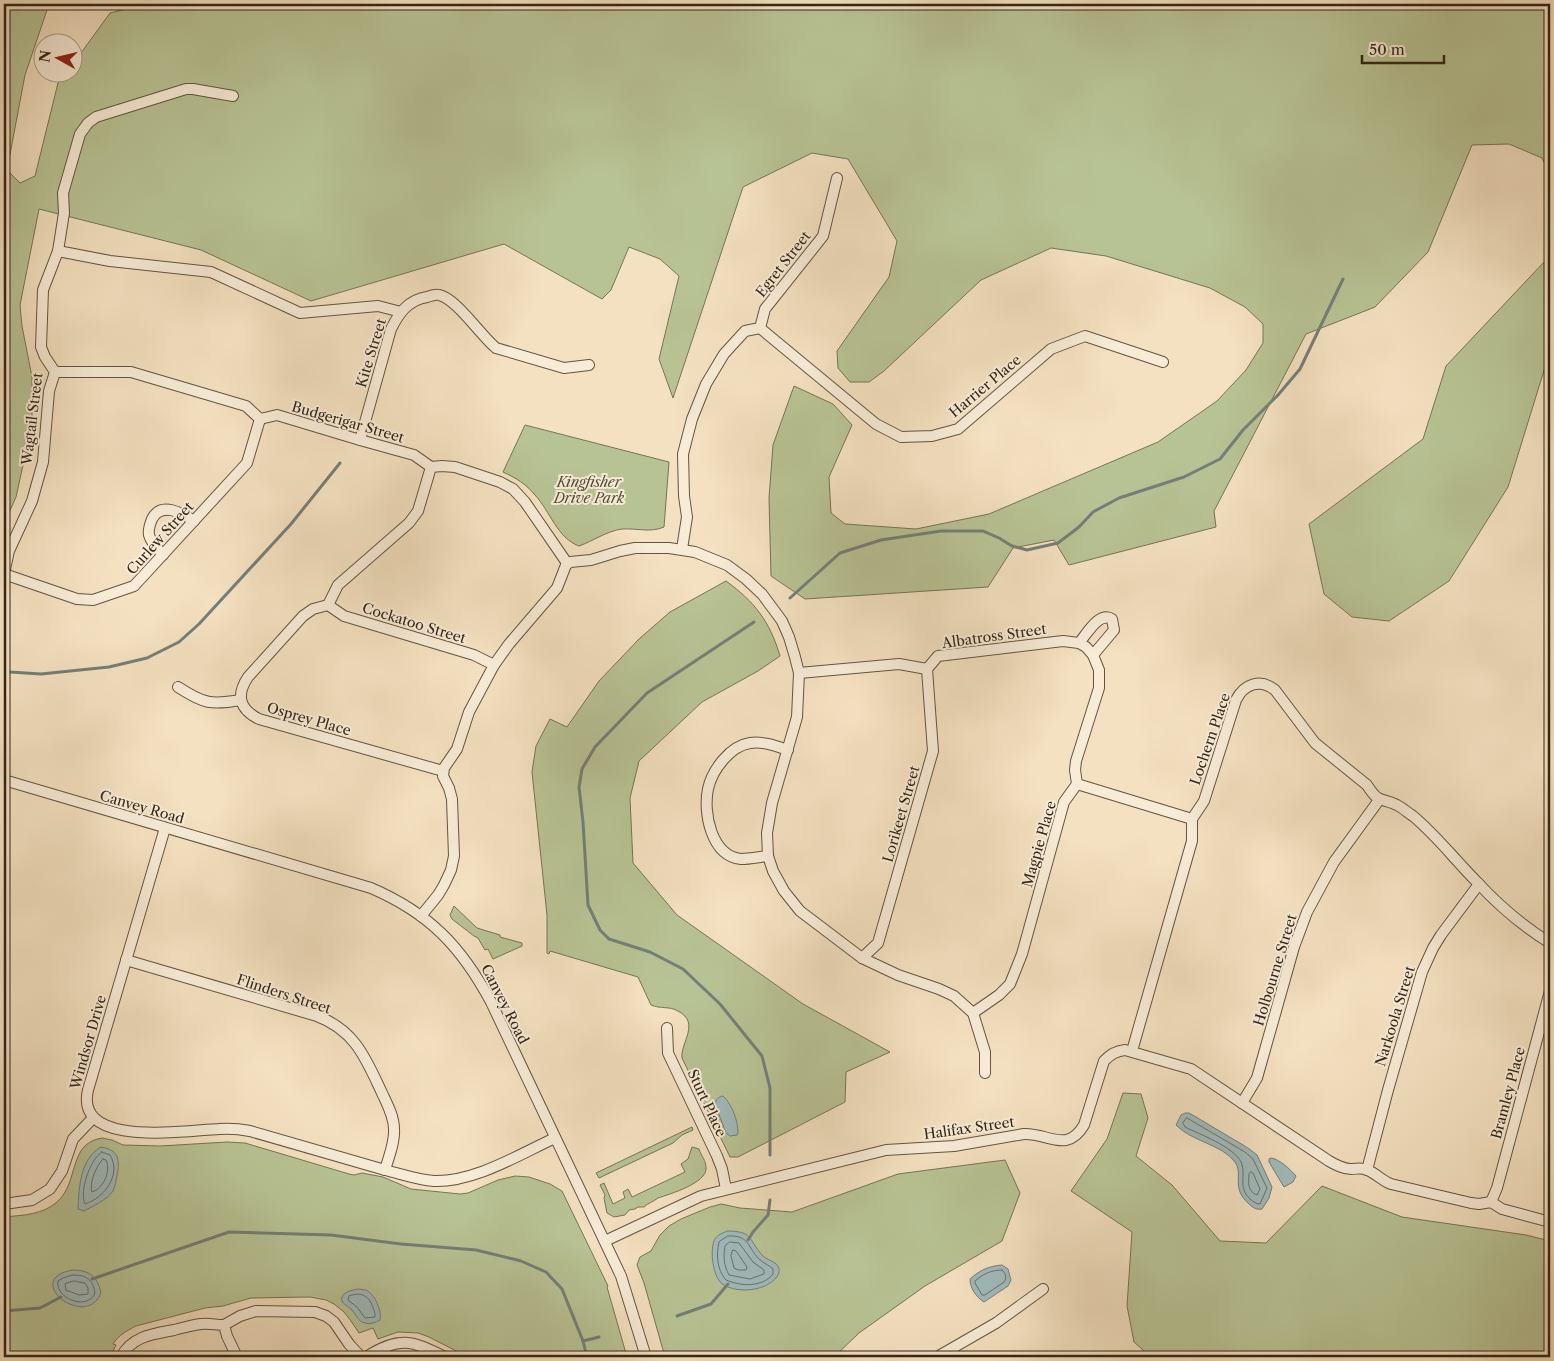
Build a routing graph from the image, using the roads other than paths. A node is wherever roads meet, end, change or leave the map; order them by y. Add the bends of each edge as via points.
1 (232, 96) dead end
2 (836, 178) dead end
3 (58, 250) junction
4 (401, 312) junction
5 (760, 328) junction
6 (1163, 362) dead end
7 (589, 365) dead end
8 (55, 372) junction
9 (260, 419) junction
10 (360, 440) junction
11 (431, 467) junction
12 (194, 521) junction
13 (682, 549) junction
14 (163, 555) junction
15 (567, 563) junction
16 (4, 574) edge
17 (328, 605) junction
18 (1079, 643) junction
19 (1093, 655) junction
20 (494, 665) junction
21 (927, 669) junction
22 (799, 673) junction
23 (178, 687) dead end
24 (241, 700) junction
25 (788, 750) junction
26 (443, 771) junction
27 (4, 780) edge
28 (1077, 784) junction
29 (1379, 800) junction
30 (1192, 819) junction
31 (164, 828) junction
32 (768, 856) junction
33 (1479, 884) junction
34 (421, 916) junction
35 (1550, 943) edge
36 (862, 958) junction
37 (126, 960) junction
38 (1550, 991) edge
39 (973, 1013) junction
40 (667, 1028) dead end
41 (1132, 1051) junction
42 (985, 1073) dead end
43 (1242, 1103) junction
44 (93, 1118) junction
45 (555, 1138) junction
46 (385, 1170) junction
47 (1367, 1170) junction
48 (726, 1189) junction
49 (1491, 1202) junction
50 (4, 1204) edge
51 (1550, 1222) edge
52 (605, 1241) junction
53 (1044, 1289) dead end
54 (224, 1324) junction
55 (121, 1357) edge
56 (237, 1357) edge
57 (361, 1357) edge
58 (366, 1357) edge
59 (445, 1357) edge
60 (646, 1357) edge
61 (937, 1357) edge

1 - 3 street, Wagtail Street via 186,89 96,117 88,124 80,134 63,193 64,213
2 - 5 street, Egret Street via 822,236 765,309
3 - 4 street via 110,262 210,272 300,313 378,306
3 - 8 street, Wagtail Street via 42,290 41,347
4 - 7 street, Kite Street via 407,304 420,298 439,295 453,302 496,348 564,368
4 - 10 street, Kite Street via 391,329
5 - 6 street, Harrier Place via 876,424 901,437 932,436 958,429 1051,349 1085,336
5 - 13 street via 745,331 724,354 706,384 692,419 683,454 687,517
8 - 9 street via 131,372 246,406
8 - 16 street, Wagtail Street via 49,391 43,462 32,501 9,551
9 - 10 street, Budgerigar Street via 277,415
9 - 12 street, Curlew Street via 247,463
10 - 11 street, Budgerigar Street via 414,455
11 - 15 street via 456,467 513,489
11 - 17 street via 414,517 338,585
12 - 14 street, Curlew Street
12 - 14 street via 174,510 158,512 154,516 149,536
13 - 15 street via 635,548
13 - 22 street via 727,565 762,594 786,630
14 - 16 street, Curlew Street via 134,586 93,600 77,599
15 - 20 street via 557,588
17 - 20 street, Cockatoo Street via 344,616 474,655
17 - 24 street via 313,609 304,616 248,677 241,688
18 - 19 street
18 - 19 street via 1100,618 1112,619 1115,627 1112,634
18 - 21 street, Albatross Street via 1063,641 938,656
19 - 28 street via 1098,667 1099,688 1076,761
20 - 26 street via 470,712 457,749
21 - 22 street via 899,664
21 - 36 street, Lorikeet Street via 933,751 878,943
22 - 25 street via 797,716
23 - 24 street via 205,702 218,704
24 - 26 street, Osprey Place via 248,713 259,719
25 - 32 street via 772,803 767,833
25 - 32 street via 762,742 740,746 720,764 708,788 708,818 716,844 740,859
26 - 34 street via 452,799 454,856 449,876
27 - 31 street, Canvey Road
28 - 30 street
28 - 39 street, Magpie Place via 1064,802 1022,954 1010,984
29 - 30 street, Lochern Place via 1367,785 1315,743 1275,690 1265,684 1254,683 1244,688 1236,700 1202,806
29 - 33 street, Lochern Place via 1396,805 1422,824
29 - 43 street, Holbourne Street via 1334,862 1307,912 1257,1078
30 - 41 street, Lochern Place via 1192,841
31 - 34 street, Canvey Road via 371,888
31 - 37 street, Windsor Drive
32 - 36 street via 784,891 800,910
33 - 35 street, Lochern Place via 1518,921
33 - 47 street, Narkoola Street via 1441,935 1422,972
34 - 45 street, Canvey Road via 451,942 479,979
36 - 39 street via 954,996
37 - 44 street, Windsor Drive via 87,1094 87,1106
37 - 46 street, Flinders Street via 317,1016 345,1032 368,1062 394,1122 394,1140
38 - 49 street, Bramley Place
39 - 42 street via 985,1052
40 - 48 street, Sturt Place via 668,1054 717,1156
41 - 43 street, Halifax Street via 1191,1069
41 - 48 street, Halifax Street via 1118,1050 1104,1061 1084,1126 1074,1138 1066,1141 1024,1134 954,1146 886,1150
43 - 47 street, Halifax Street via 1342,1168
44 - 46 street via 106,1126 140,1133 232,1128 250,1131
44 - 50 street via 73,1139 62,1172 50,1189 32,1200
45 - 46 street via 459,1179 425,1180
45 - 52 street, Canvey Road
47 - 49 street, Halifax Street via 1391,1184 1471,1203
48 - 52 street, Halifax Street via 692,1200
49 - 51 street, Halifax Street
52 - 60 street, Canvey Road via 623,1281
53 - 61 street
54 - 55 street via 201,1324 144,1336 132,1343
54 - 56 street
54 - 57 street via 256,1311 315,1312 334,1322
58 - 59 street via 405,1342 422,1345

